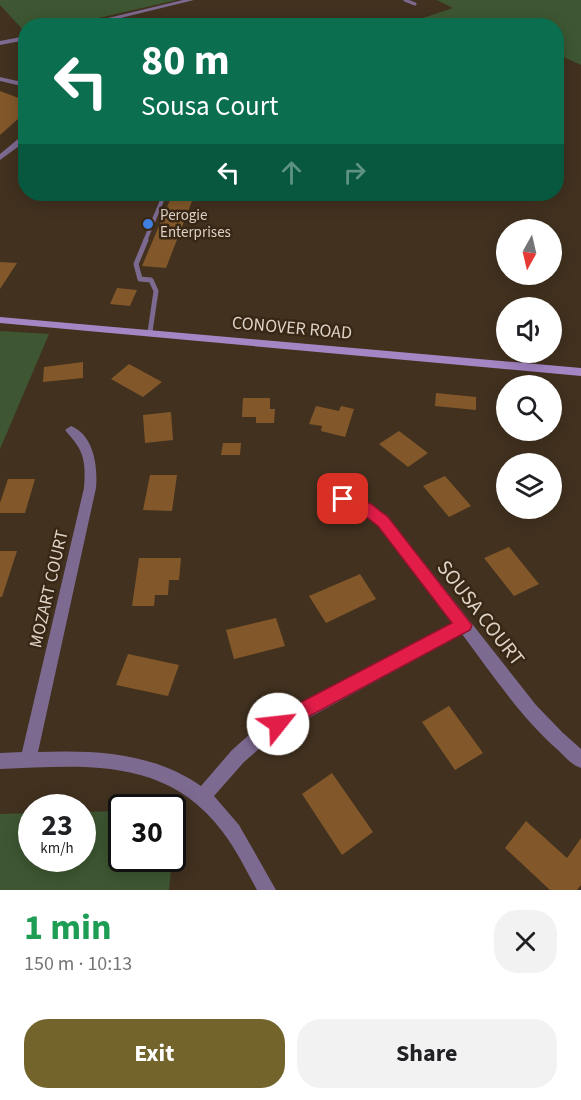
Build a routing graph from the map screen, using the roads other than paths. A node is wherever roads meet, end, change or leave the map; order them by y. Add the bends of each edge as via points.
1 (191, 0) edge
2 (405, 0) edge
3 (415, 4) dead end
4 (113, 18) edge
5 (18, 40) edge
6 (0, 44) edge
7 (0, 79) edge
8 (18, 83) edge
9 (18, 143) edge
10 (0, 158) edge
11 (162, 201) edge
12 (0, 320) edge
13 (150, 332) junction
14 (581, 372) edge
15 (72, 430) dead end
16 (343, 499) dead end
17 (464, 625) junction
18 (28, 760) junction
19 (581, 760) edge
20 (0, 761) edge
21 (202, 797) junction
22 (267, 890) edge

1 - 4 street
2 - 3 lane
5 - 6 street
7 - 8 street
9 - 10 street
11 - 13 lane via 136,264 141,279 152,280 156,291
12 - 13 street, CONOVER ROAD
13 - 14 street, CONOVER ROAD
15 - 18 street, MOZART COURT via 89,455 90,488
16 - 17 street, SOUSA COURT via 366,508 383,521
17 - 19 street, SOUSA COURT via 541,723
17 - 21 street via 264,733 250,743
18 - 20 street
18 - 21 street via 102,758 128,762 167,775
21 - 22 street via 227,822

